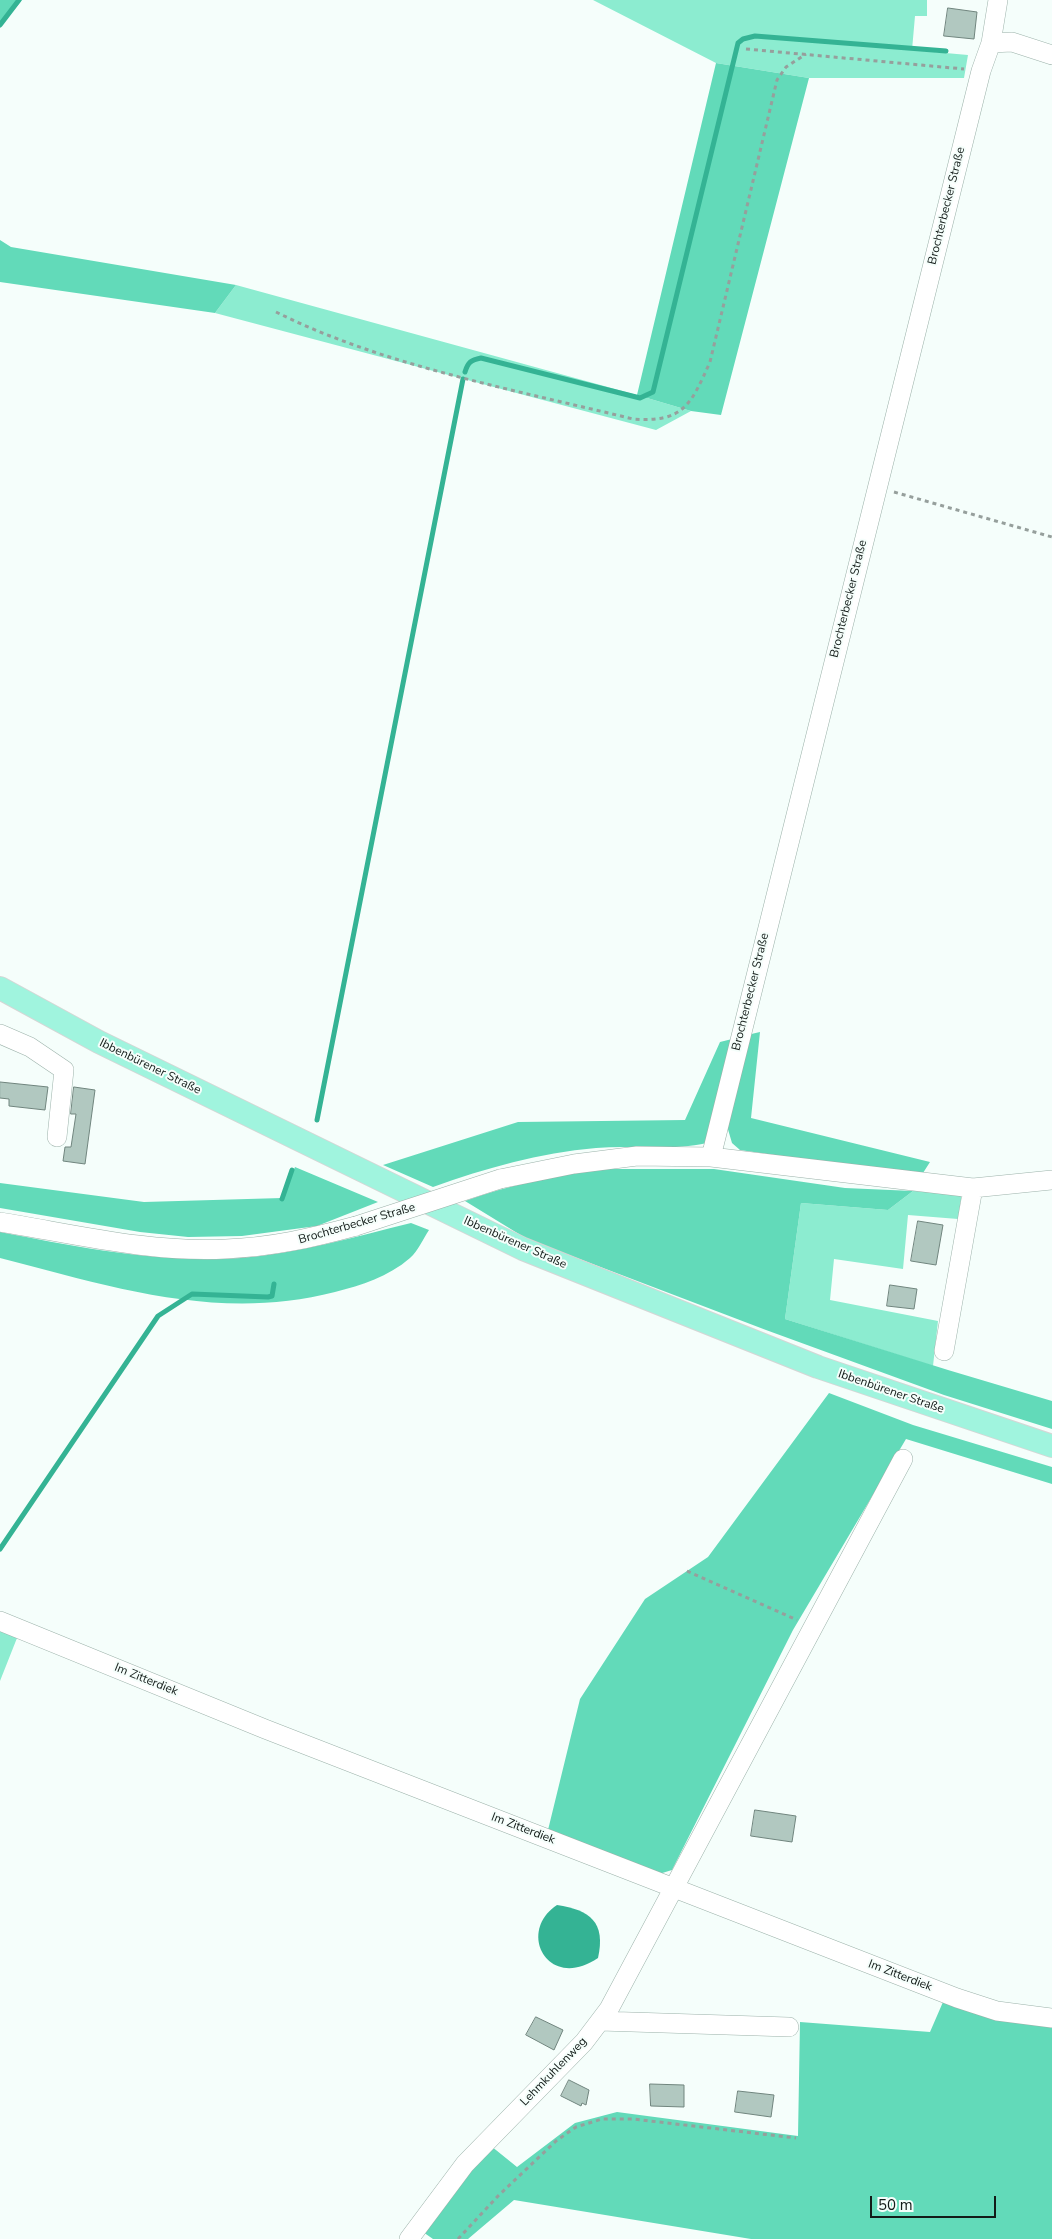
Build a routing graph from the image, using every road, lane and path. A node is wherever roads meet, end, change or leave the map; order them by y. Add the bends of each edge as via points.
1 (998, 0) edge
2 (991, 43) junction
3 (746, 49) dead end
4 (806, 54) junction
5 (1052, 55) edge
6 (981, 71) junction
7 (276, 312) dead end
8 (877, 488) junction
9 (1052, 537) edge
10 (0, 988) edge
11 (0, 1034) edge
12 (57, 1137) dead end
13 (710, 1157) junction
14 (1052, 1180) edge
15 (973, 1188) junction
16 (0, 1222) edge
17 (944, 1351) dead end
18 (1052, 1446) edge
19 (903, 1459) dead end
20 (687, 1571) dead end
21 (0, 1621) edge
22 (814, 1627) junction
23 (674, 1888) junction
24 (1052, 2018) edge
25 (600, 2021) junction
26 (789, 2027) dead end
27 (796, 2138) dead end
28 (409, 2239) edge
29 (458, 2239) edge

1 - 2 street, Brochterbecker Straße
2 - 5 street via 1012,42
2 - 6 street, Brochterbecker Straße
3 - 4 path
4 - 6 path
4 - 7 path via 786,67 777,80 710,362 694,397 677,414 654,421 633,420 428,368 333,336
6 - 8 street, Brochterbecker Straße
8 - 9 path
8 - 13 street, Brochterbecker Straße
10 - 18 main road, Ibbenbürener Straße via 98,1042 523,1249 818,1367
11 - 12 street via 30,1047 64,1070
13 - 15 street, Brochterbecker Straße
13 - 16 street, Brochterbecker Straße, bridge via 637,1156 574,1164 500,1179 356,1226 295,1242 225,1249 148,1246
14 - 15 street, Brochterbecker Straße
15 - 17 street
19 - 22 street, Lehmkuhlenweg
20 - 22 path
21 - 23 street, Im Zitterdiek via 265,1729
22 - 23 street, Lehmkuhlenweg
23 - 24 street, Im Zitterdiek via 957,1998 997,2011
23 - 25 street, Lehmkuhlenweg
25 - 26 street
25 - 28 street, Lehmkuhlenweg via 584,2042 465,2164
27 - 29 path via 633,2118 602,2119 576,2127 556,2141

